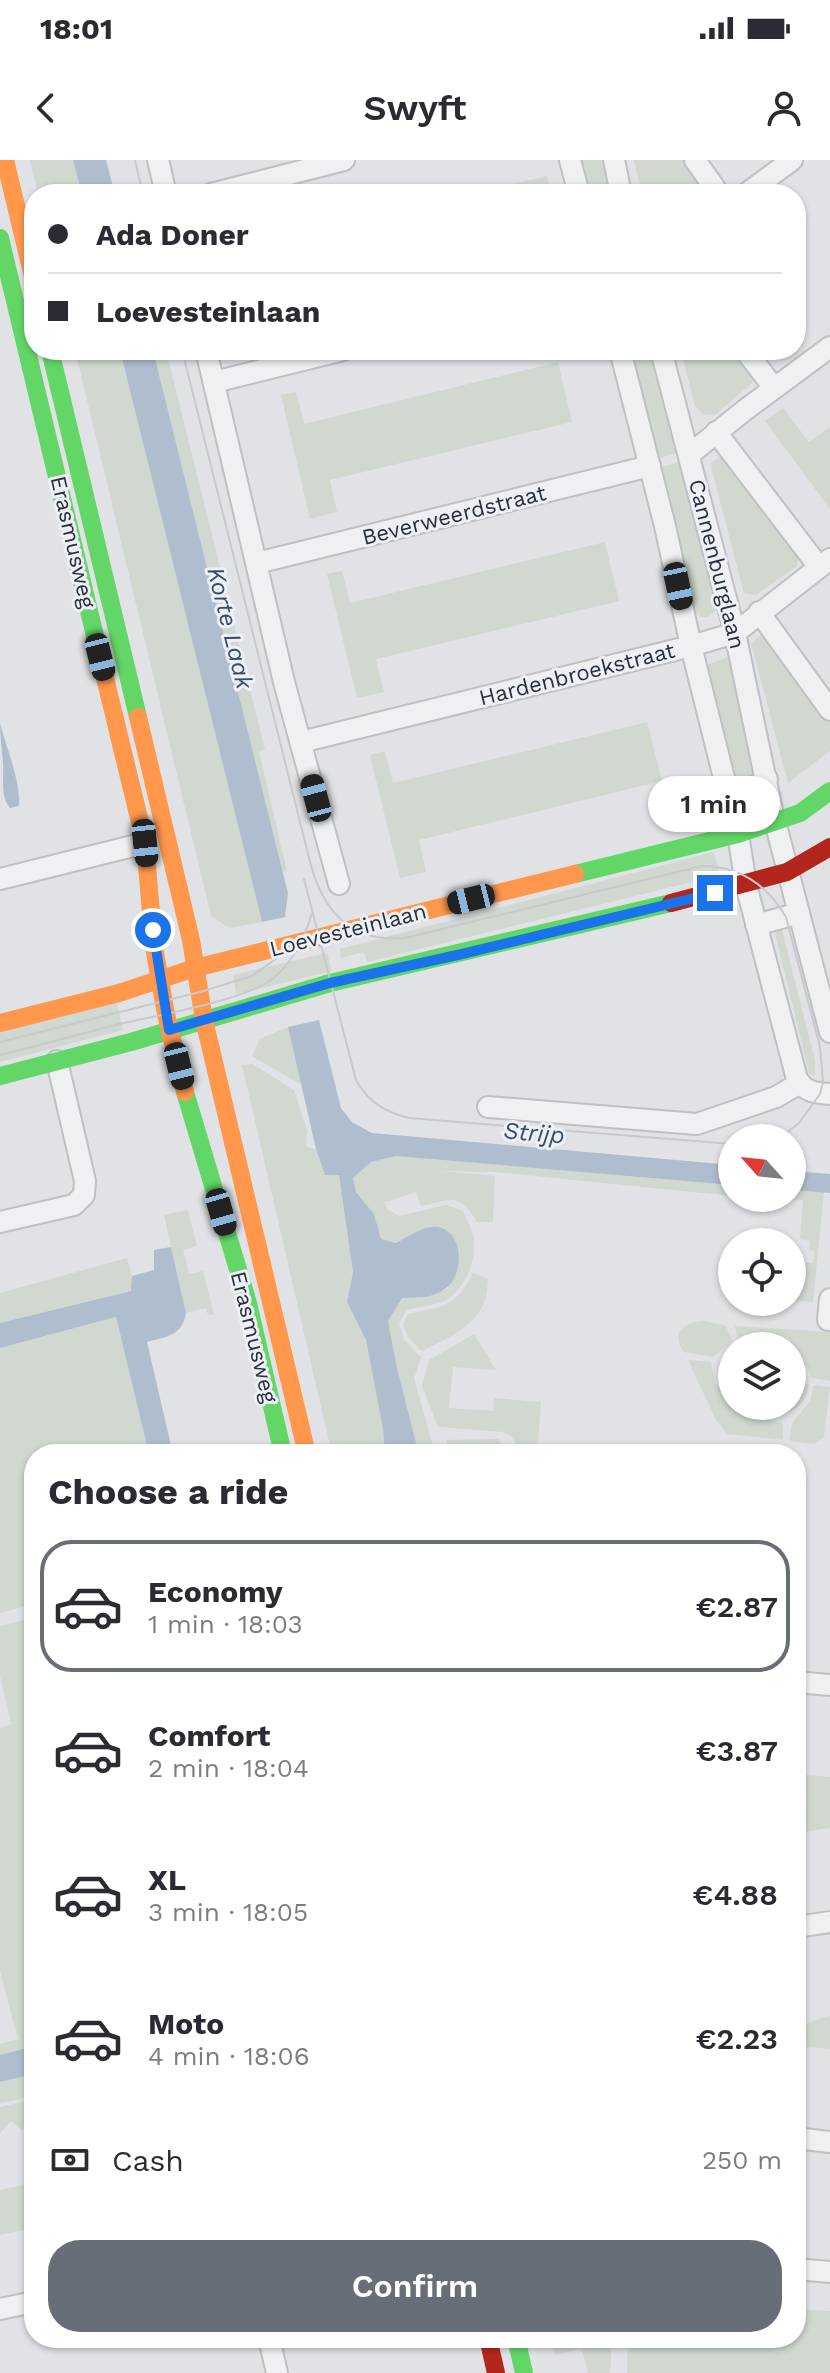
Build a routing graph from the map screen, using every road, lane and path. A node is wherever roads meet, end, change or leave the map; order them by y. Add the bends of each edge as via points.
1 (5, 160) edge
2 (158, 160) edge
3 (344, 160) edge
4 (570, 160) edge
5 (614, 160) edge
6 (695, 160) edge
7 (792, 160) edge
8 (164, 184) edge
9 (250, 184) edge
10 (576, 184) edge
11 (619, 184) edge
12 (712, 184) edge
13 (760, 184) edge
14 (0, 238) edge
15 (24, 239) edge
16 (24, 338) edge
17 (830, 347) edge
18 (29, 360) edge
19 (52, 360) edge
20 (208, 360) edge
21 (303, 360) edge
22 (623, 360) edge
23 (664, 360) edge
24 (753, 360) edge
25 (214, 382) junction
26 (774, 388) junction
27 (716, 432) junction
28 (690, 454) junction
29 (650, 466) junction
30 (257, 563) junction
31 (824, 563) edge
32 (759, 612) junction
33 (735, 633) junction
34 (691, 646) junction
35 (830, 710) edge
36 (301, 742) junction
37 (767, 779) junction
38 (726, 791) junction
39 (830, 791) edge
40 (775, 822) junction
41 (738, 834) junction
42 (145, 843) junction
43 (830, 847) edge
44 (787, 872) junction
45 (0, 879) edge
46 (339, 884) dead end
47 (746, 885) junction
48 (799, 913) junction
49 (756, 925) junction
50 (195, 968) junction
51 (159, 978) junction
52 (204, 1020) junction
53 (0, 1023) edge
54 (169, 1030) junction
55 (830, 1032) edge
56 (57, 1061) junction
57 (0, 1076) edge
58 (800, 1083) junction
59 (830, 1094) edge
60 (488, 1107) dead end
61 (0, 1222) edge
62 (830, 1299) edge
63 (828, 1320) edge
64 (281, 1444) edge
65 (305, 1444) edge
66 (806, 1683) edge
67 (830, 1685) edge
68 (830, 1922) edge
69 (806, 1926) edge
70 (806, 2139) edge
71 (830, 2142) edge
72 (806, 2270) edge
73 (830, 2272) edge
74 (24, 2304) edge
75 (0, 2309) edge
76 (271, 2348) edge
77 (490, 2348) edge
78 (518, 2348) edge
79 (277, 2373) edge
80 (496, 2373) edge
81 (524, 2373) edge

1 - 15 main road
2 - 8 street
3 - 9 street
4 - 10 street
5 - 11 street
6 - 12 street
7 - 13 street
14 - 16 main road, Erasmusweg
17 - 26 street
18 - 42 main road, Erasmusweg
19 - 50 main road, Erasmusweg
20 - 25 street
21 - 25 street
22 - 29 street, Cannenburglaan
23 - 28 street, Cannenburglaan
24 - 26 street
25 - 30 street
26 - 27 street
27 - 28 street
27 - 31 street
28 - 33 street, Cannenburglaan
29 - 30 street, Beverweerdstraat
29 - 34 street, Cannenburglaan
30 - 36 street
31 - 32 street, Hardenbroekstraat
32 - 33 street, Hardenbroekstraat
32 - 35 street, Cannenburglaan
33 - 34 street, Hardenbroekstraat
33 - 37 street, Cannenburglaan
34 - 36 street, Hardenbroekstraat
34 - 38 street, Cannenburglaan
36 - 46 street
37 - 38 street via 758,787
37 - 40 street, Cannenburglaan
38 - 41 street, Cannenburglaan
39 - 40 main road, Loevesteinlaan via 800,813
40 - 41 main road, Loevesteinlaan
40 - 44 street, Cannenburglaan
41 - 47 street, Cannenburglaan
41 - 50 main road, Loevesteinlaan
42 - 45 street
42 - 51 main road, Erasmusweg
43 - 44 main road
44 - 47 main road
44 - 48 street, Cannenburglaan
47 - 49 street, Cannenburglaan
47 - 52 main road via 330,983
48 - 49 street
48 - 55 street, Cannenburglaan
49 - 58 street, Cannenburglaan
50 - 51 main road, Loevesteinlaan
50 - 52 main road, Erasmusweg
51 - 53 main road, Loevesteinlaan
51 - 54 main road, Erasmusweg
52 - 54 main road
52 - 65 main road, Erasmusweg
54 - 56 main road
54 - 64 main road, Erasmusweg via 248,1303
56 - 57 main road
56 - 61 street via 84,1195 74,1205
58 - 59 street via 811,1092
58 - 60 street via 776,1097 697,1124
62 - 63 street
66 - 67 street
68 - 69 street
70 - 71 street
72 - 73 street
74 - 75 street
76 - 79 street
77 - 80 main road
78 - 81 main road

